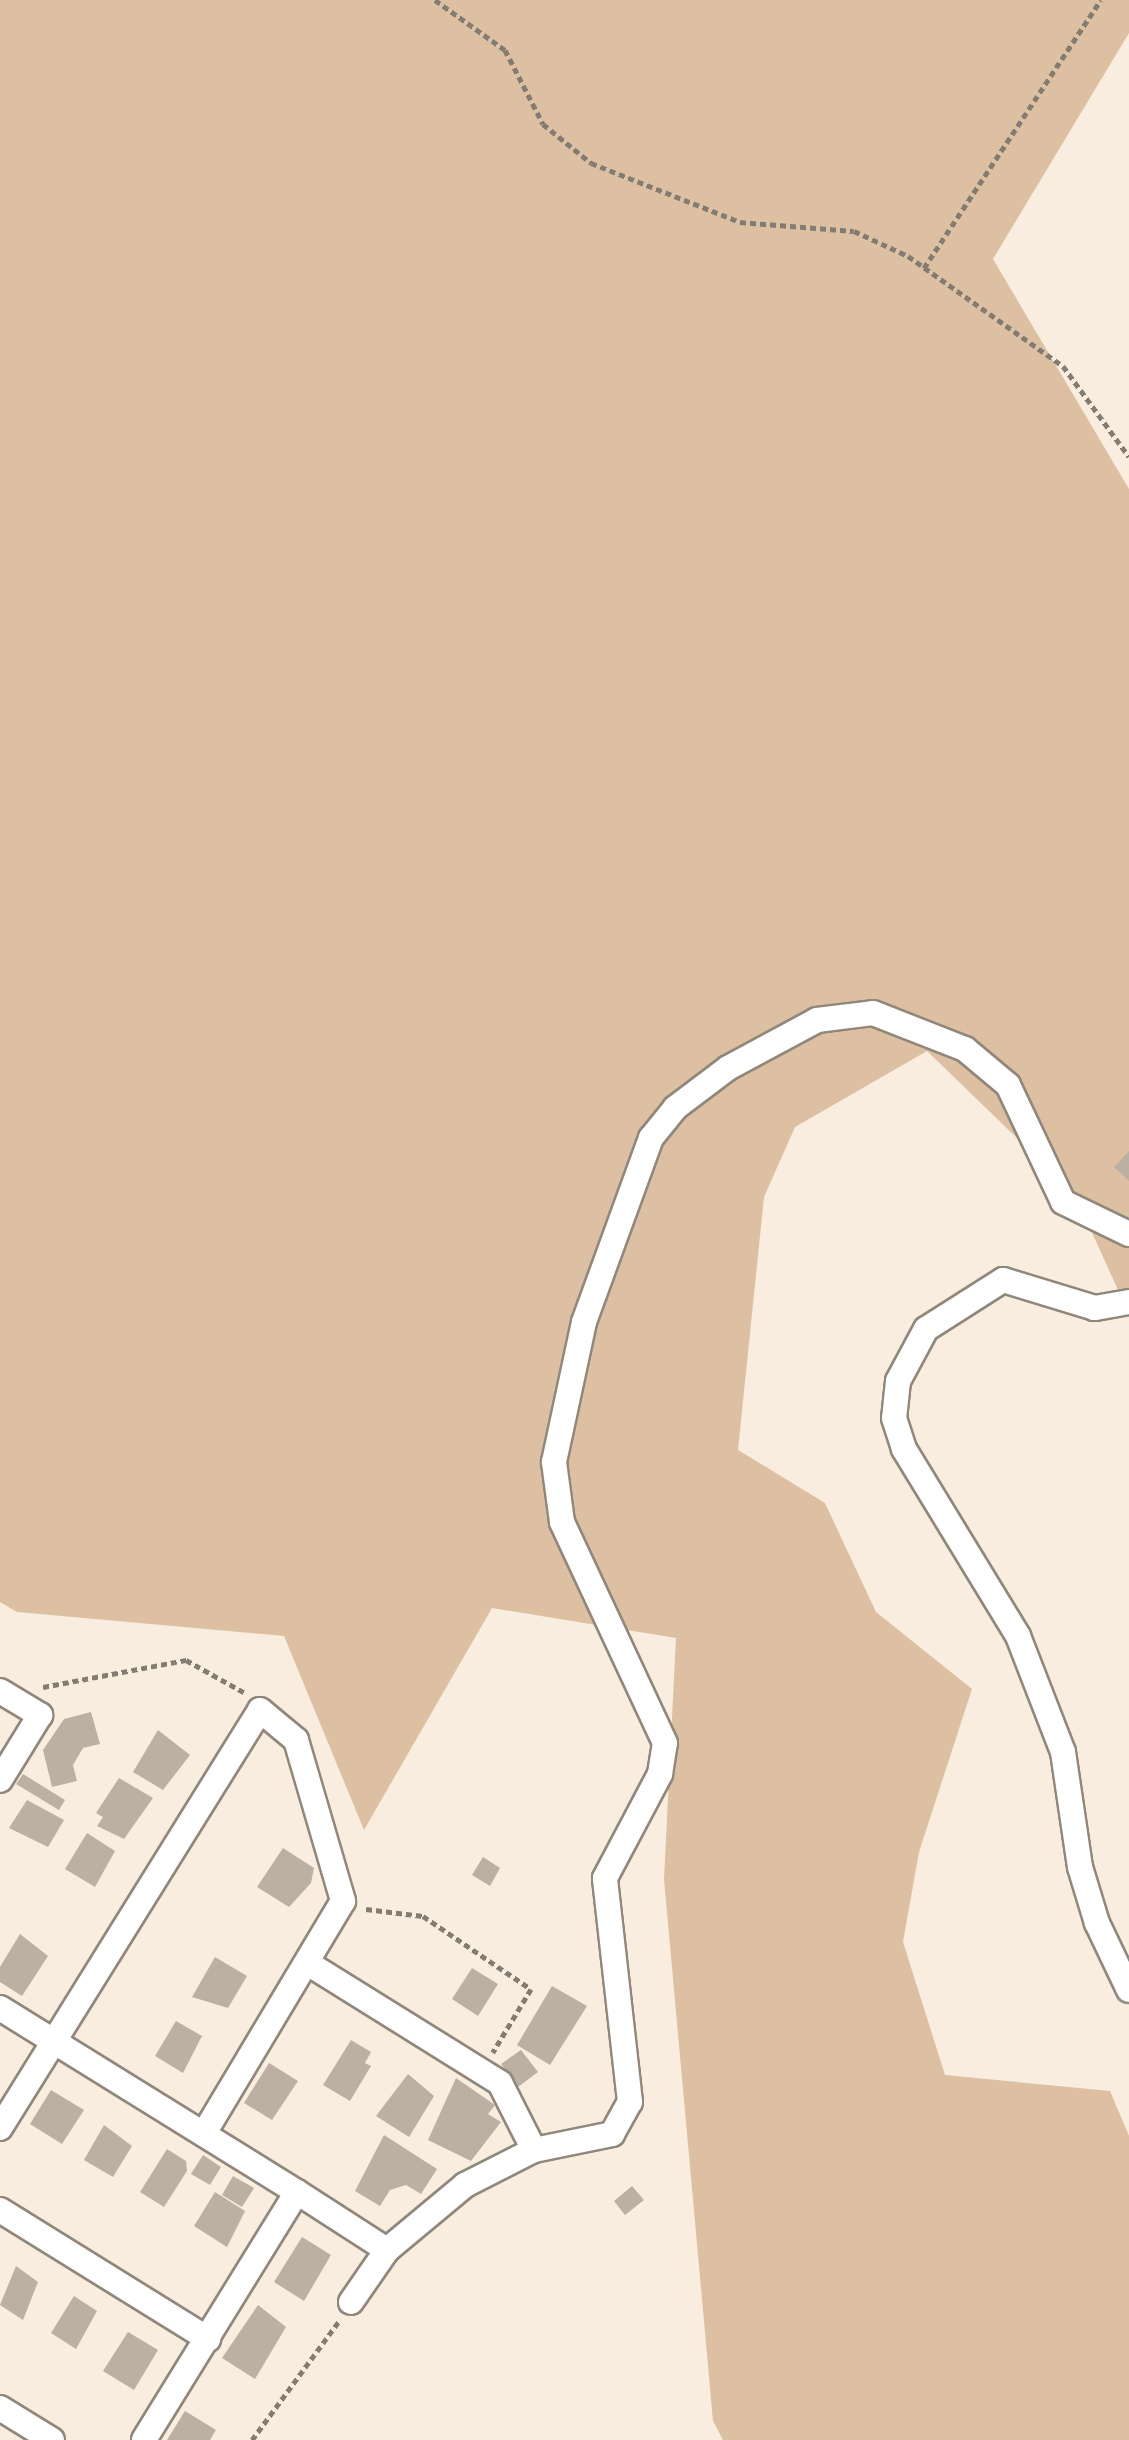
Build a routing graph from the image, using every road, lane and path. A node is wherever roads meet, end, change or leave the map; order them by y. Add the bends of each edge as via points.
1 (435, 0) edge
2 (1101, 0) edge
3 (924, 268) junction
4 (1129, 457) edge
5 (1129, 1234) edge
6 (1129, 1302) edge
7 (6, 1695) edge
8 (260, 1710) junction
9 (0, 1780) edge
10 (343, 1901) junction
11 (309, 1964) junction
12 (1129, 1990) edge
13 (0, 2008) edge
14 (53, 2041) junction
15 (481, 2072) junction
16 (0, 2128) edge
17 (204, 2133) junction
18 (534, 2150) junction
19 (297, 2192) junction
20 (0, 2210) edge
21 (387, 2250) junction
22 (351, 2302) joint
23 (208, 2339) junction
24 (0, 2408) edge
25 (52, 2440) edge
26 (144, 2440) edge
27 (252, 2440) edge

1 - 3 path via 505,50 543,124 591,163 740,222 854,231
2 - 3 path
3 - 4 path via 1063,366
5 - 18 street via 1063,1202 1008,1085 965,1049 873,1013 817,1020 728,1068 675,1108 651,1138 584,1322 554,1462 562,1522 665,1743 660,1774 617,1844 604,1888 630,2102 612,2134
6 - 12 street via 1095,1308 1037,1284 1003,1280 926,1329 898,1381 894,1418 904,1449 1018,1636 1066,1763 1080,1867 1097,1923
7 - 8 path via 186,1660 255,1699
7 - 9 street via 40,1715
8 - 10 street via 296,1740
8 - 14 street
10 - 11 street
10 - 15 path via 375,1915 423,1916 531,1989
11 - 15 street
11 - 17 street
13 - 14 street
14 - 16 street
14 - 17 street
15 - 18 street via 505,2088
17 - 19 street
18 - 21 street via 465,2185
19 - 21 street
19 - 23 street
20 - 23 street
21 - 22 street
22 - 27 path
23 - 26 street
24 - 25 street

